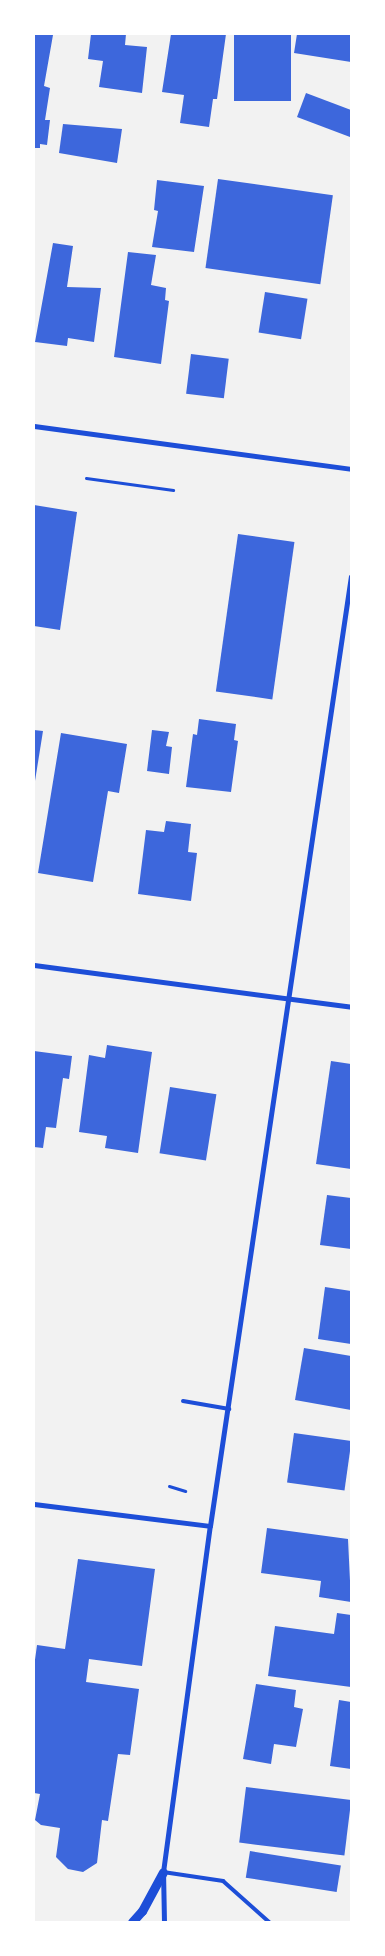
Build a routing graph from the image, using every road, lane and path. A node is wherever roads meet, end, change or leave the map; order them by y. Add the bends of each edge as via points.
1 (34, 426) edge
2 (351, 469) edge
3 (86, 478) dead end
4 (173, 490) dead end
5 (351, 576) edge
6 (34, 965) edge
7 (290, 1000) junction
8 (351, 1008) edge
9 (183, 1401) dead end
10 (229, 1408) junction
11 (169, 1486) dead end
12 (185, 1491) dead end
13 (34, 1504) edge
14 (210, 1526) junction
15 (163, 1872) junction
16 (132, 1922) edge
17 (164, 1922) edge
18 (269, 1922) edge

1 - 2 street
3 - 4 path
5 - 7 street
6 - 7 street
7 - 8 street
7 - 10 street
9 - 10 lane
10 - 14 street
11 - 12 path
13 - 14 street
14 - 15 street
15 - 16 street via 142,1911
15 - 17 street
15 - 18 lane via 223,1880

